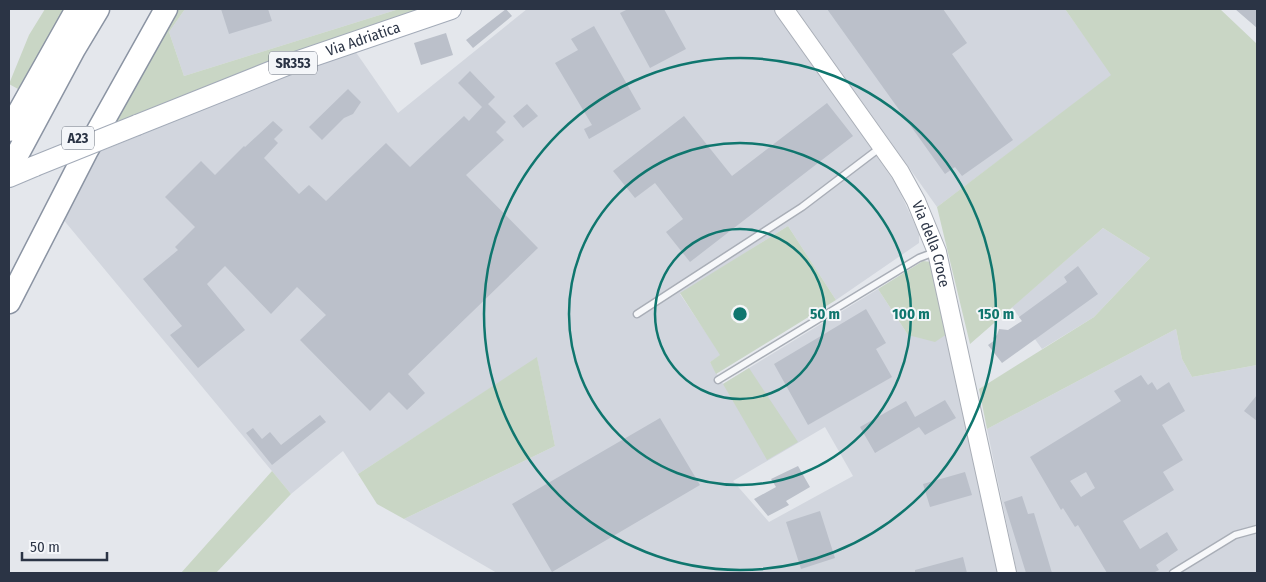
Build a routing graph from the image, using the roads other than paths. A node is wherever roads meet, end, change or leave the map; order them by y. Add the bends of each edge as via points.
1 (77, 9) edge
2 (98, 9) edge
3 (150, 9) edge
4 (166, 9) edge
5 (451, 9) edge
6 (784, 9) edge
7 (9, 130) edge
8 (882, 146) junction
9 (9, 170) edge
10 (9, 177) edge
11 (937, 252) junction
12 (9, 269) edge
13 (9, 302) edge
14 (637, 314) dead end
15 (718, 380) dead end
16 (1257, 529) edge
17 (1006, 573) edge
18 (1173, 573) edge

1 - 7 highway
2 - 9 highway
3 - 12 highway, A23
4 - 13 highway, A23 via 86,152
5 - 10 main road, Via Adriatica / SR353, bridge via 288,65
6 - 8 main road, Via della Croce
8 - 11 main road, Via della Croce via 916,201
8 - 14 lane via 802,207
11 - 15 lane via 919,258
11 - 17 main road, Via della Croce
16 - 18 lane via 1235,535

